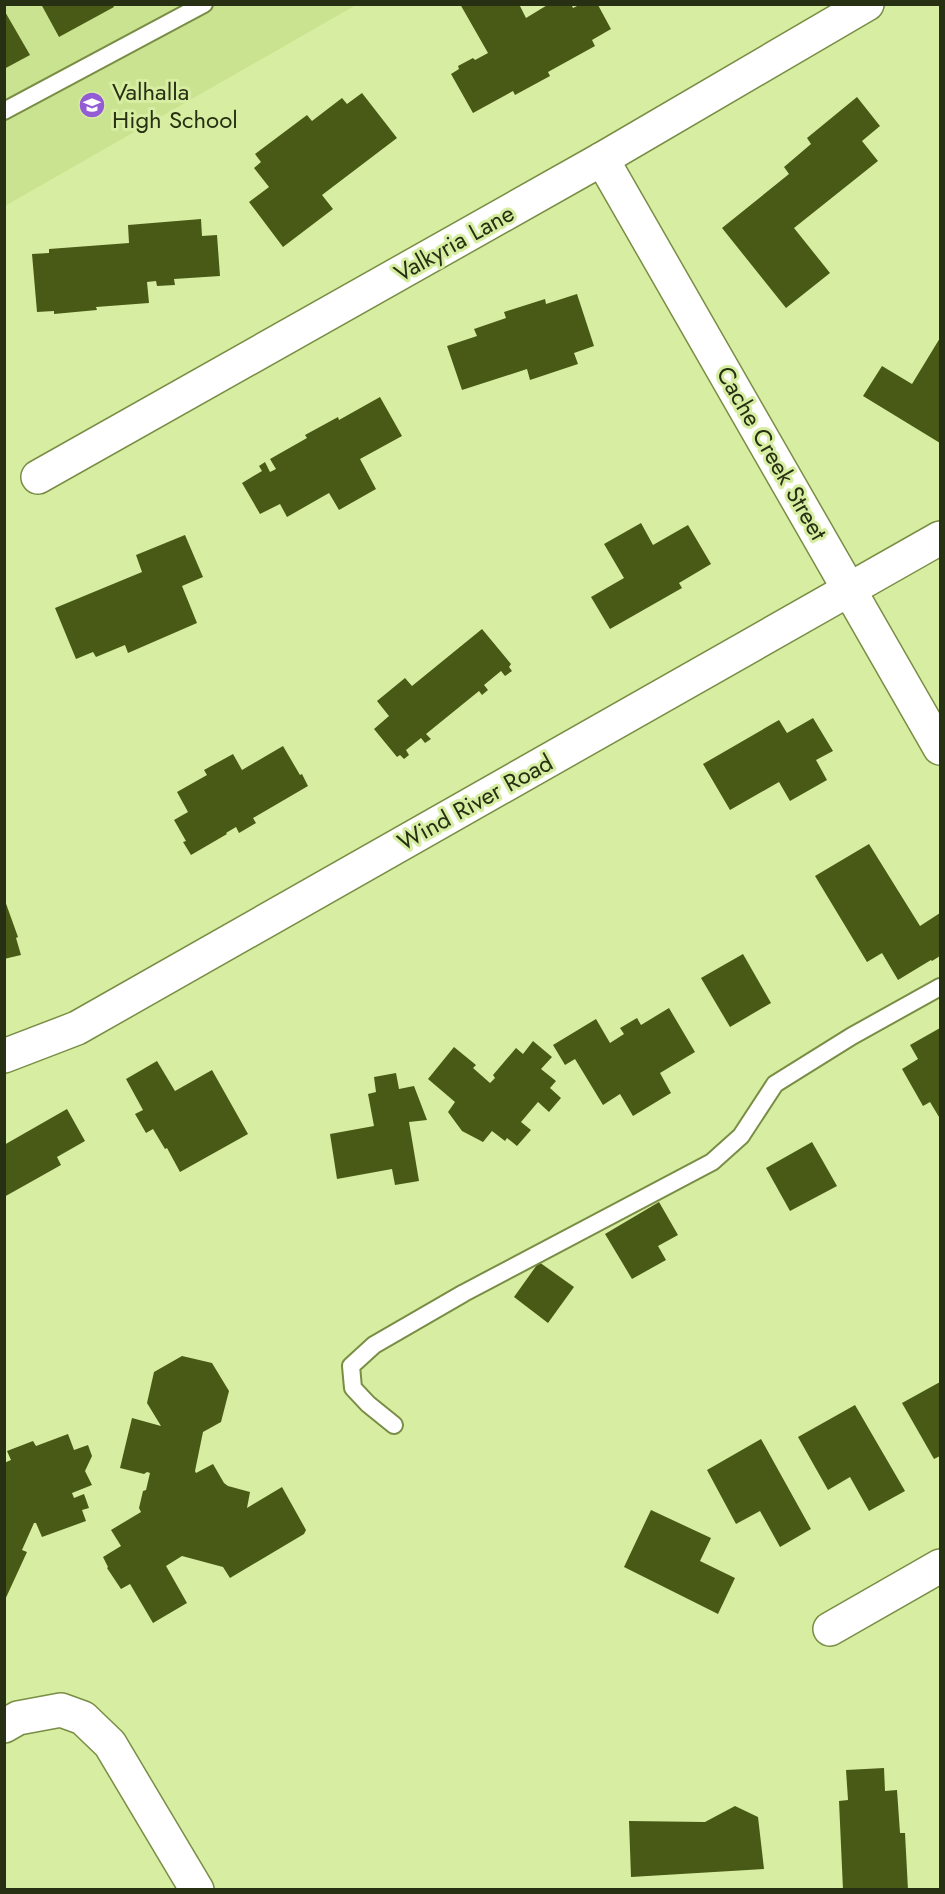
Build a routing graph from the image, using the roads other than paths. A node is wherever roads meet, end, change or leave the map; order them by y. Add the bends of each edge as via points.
1 (204, 4) edge
2 (867, 4) edge
3 (4, 111) edge
4 (602, 159) junction
5 (38, 477) dead end
6 (940, 538) edge
7 (850, 590) junction
8 (940, 748) edge
9 (940, 987) edge
10 (4, 1056) edge
11 (394, 1425) dead end
12 (940, 1566) edge
13 (830, 1629) dead end
14 (4, 1726) edge
15 (197, 1890) edge

1 - 3 lane
2 - 4 street, Valkyria Lane
4 - 5 street, Valkyria Lane
4 - 7 street, Cache Creek Street
6 - 7 street, Wind River Road
7 - 8 street, Cache Creek Street
7 - 10 street, Wind River Road via 77,1028
9 - 11 lane via 775,1084 741,1136 712,1162 374,1345 351,1366 352,1388
12 - 13 street
14 - 15 street via 18,1718 61,1710 83,1718 110,1744

